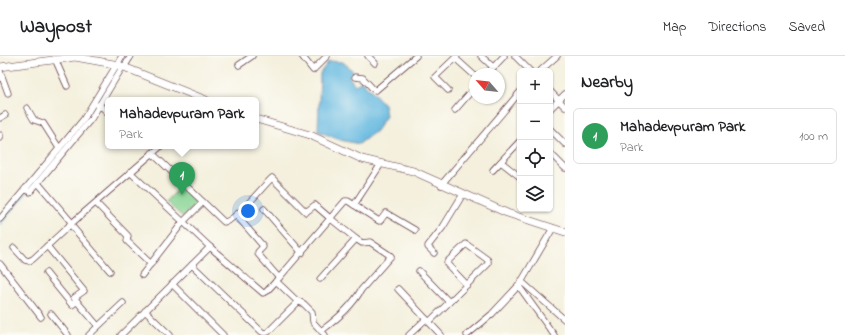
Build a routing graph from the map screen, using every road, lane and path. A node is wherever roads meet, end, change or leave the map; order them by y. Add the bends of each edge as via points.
1 (122, 56) edge
2 (131, 56) edge
3 (252, 56) edge
4 (302, 56) edge
5 (327, 56) edge
6 (368, 56) edge
7 (416, 56) edge
8 (481, 56) edge
9 (504, 56) edge
10 (515, 56) edge
11 (557, 56) edge
12 (86, 57) edge
13 (456, 57) edge
14 (55, 59) junction
15 (375, 63) dead end
16 (121, 65) junction
17 (239, 65) dead end
18 (0, 67) edge
19 (493, 67) joint
20 (527, 68) edge
21 (543, 68) edge
22 (469, 70) edge
23 (0, 71) edge
24 (355, 77) dead end
25 (67, 86) dead end
26 (448, 90) dead end
27 (8, 94) dead end
28 (469, 94) edge
29 (553, 94) edge
30 (565, 94) edge
31 (517, 95) edge
32 (199, 97) edge
33 (559, 100) junction
34 (96, 105) junction
35 (553, 105) edge
36 (565, 107) edge
37 (27, 108) dead end
38 (105, 109) edge
39 (455, 110) dead end
40 (259, 121) edge
41 (553, 132) edge
42 (0, 135) edge
43 (0, 138) edge
44 (565, 144) edge
45 (517, 145) edge
46 (60, 148) junction
47 (157, 149) edge
48 (152, 153) junction
49 (553, 156) edge
50 (501, 162) junction
51 (381, 164) junction
52 (564, 165) edge
53 (493, 170) dead end
54 (130, 172) junction
55 (519, 176) edge
56 (38, 183) junction
57 (441, 184) junction
58 (27, 190) junction
59 (463, 194) junction
60 (203, 202) junction
61 (96, 203) junction
62 (354, 205) junction
63 (264, 210) dead end
64 (236, 215) junction
65 (0, 219) edge
66 (331, 219) junction
67 (183, 222) junction
68 (71, 224) junction
69 (553, 228) junction
70 (415, 230) dead end
71 (565, 232) edge
72 (356, 239) junction
73 (47, 246) junction
74 (210, 247) junction
75 (14, 248) dead end
76 (302, 253) junction
77 (434, 253) dead end
78 (0, 264) edge
79 (151, 264) junction
80 (192, 265) junction
81 (110, 271) dead end
82 (419, 271) dead end
83 (46, 273) dead end
84 (142, 275) dead end
85 (320, 279) dead end
86 (278, 280) junction
87 (520, 283) junction
88 (172, 284) junction
89 (467, 285) junction
90 (398, 289) dead end
91 (76, 301) junction
92 (298, 302) junction
93 (449, 302) junction
94 (123, 303) dead end
95 (145, 311) junction
96 (51, 314) dead end
97 (41, 317) dead end
98 (427, 320) junction
99 (565, 320) edge
100 (98, 326) junction
101 (323, 333) edge
102 (125, 334) edge
103 (264, 334) edge
104 (68, 335) edge
105 (89, 335) edge
106 (170, 335) edge
107 (223, 335) edge
108 (409, 335) edge
109 (441, 335) edge
110 (467, 335) edge
111 (554, 335) edge

1 - 16 street
2 - 16 street
3 - 17 street
4 - 5 street via 313,70
6 - 15 street
7 - 24 street via 376,90 363,78
8 - 19 street
9 - 19 street
10 - 20 street
11 - 21 street
12 - 14 street
12 - 16 street
13 - 22 street
13 - 26 street via 435,77
14 - 18 street
14 - 25 street
16 - 32 street
16 - 34 street
23 - 27 street
28 - 39 street
29 - 33 street
30 - 33 street
31 - 57 street
33 - 35 street
33 - 36 street
34 - 38 street
34 - 46 street
34 - 56 street via 77,136
37 - 46 street via 34,120 43,123
40 - 51 street via 310,134 362,159
41 - 44 street
42 - 43 street
45 - 50 street
46 - 58 street
47 - 48 street
48 - 54 street
48 - 60 street
49 - 52 street
50 - 53 street
50 - 55 street
51 - 57 street via 413,171
51 - 62 street
54 - 61 street
54 - 67 street
56 - 58 street
56 - 68 street
57 - 59 street
58 - 65 street
59 - 69 street via 507,213
59 - 77 street via 428,246
60 - 64 street via 224,222 229,222
60 - 67 street
61 - 68 street
61 - 79 street via 127,235 127,241
62 - 66 street via 346,201
62 - 70 street via 379,221 386,213
63 - 76 street
64 - 66 street via 272,178 306,212 315,205
64 - 86 street via 263,246 258,254
66 - 72 street
66 - 76 street
67 - 74 street
67 - 79 street
68 - 73 street
68 - 81 street
69 - 71 street
69 - 87 street
72 - 85 street
72 - 101 street via 362,243 370,242 392,256 361,290 358,297
73 - 75 street via 29,261
73 - 91 street via 84,291 74,298
74 - 80 street
74 - 86 street via 263,293
76 - 86 street
78 - 97 street
79 - 84 street
80 - 88 street
80 - 103 street
82 - 93 street
83 - 91 street via 72,305
86 - 92 street
87 - 99 street
87 - 110 street via 492,314
87 - 111 street
88 - 95 street
88 - 107 street
89 - 89 street via 489,263 466,244 447,264
89 - 93 street
90 - 98 street
91 - 100 street
92 - 101 street via 312,312 313,322
92 - 103 street
93 - 98 street
94 - 100 street
95 - 102 street
95 - 106 street
96 - 104 street
98 - 108 street
98 - 109 street
100 - 105 street

